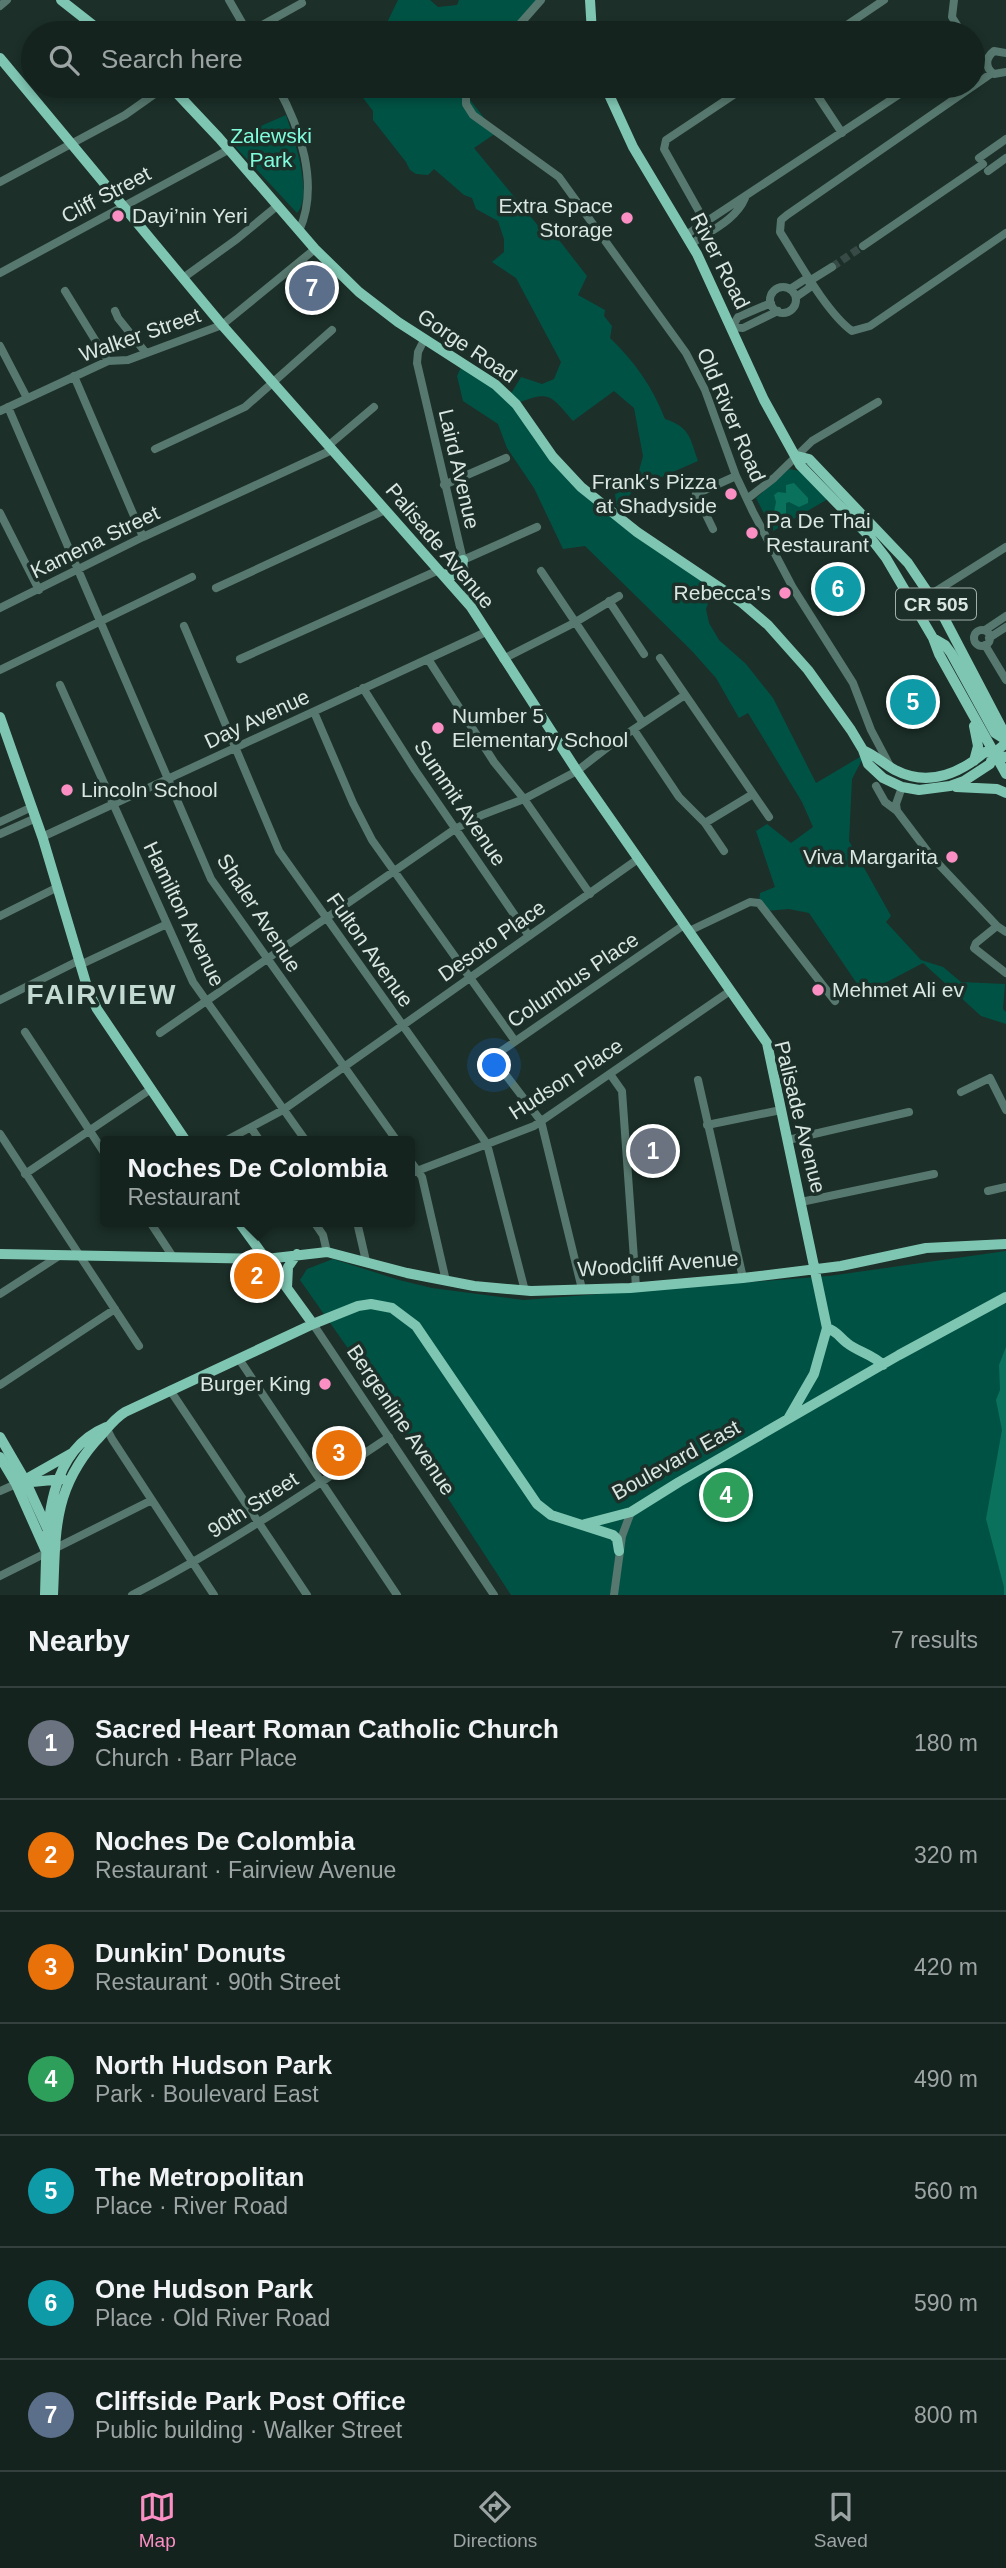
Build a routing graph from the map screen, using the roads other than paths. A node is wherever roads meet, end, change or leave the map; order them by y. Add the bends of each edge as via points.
1 (7, 0) edge
2 (61, 0) edge
3 (229, 0) edge
4 (541, 0) edge
5 (590, 0) edge
6 (884, 0) edge
7 (954, 0) edge
8 (302, 3) dead end
9 (0, 6) edge
10 (88, 21) edge
11 (241, 21) edge
12 (270, 21) edge
13 (523, 21) edge
14 (591, 21) edge
15 (853, 21) edge
16 (955, 21) edge
17 (1006, 53) edge
18 (0, 58) edge
19 (1006, 72) edge
20 (992, 73) junction
21 (985, 78) edge
22 (21, 83) edge
23 (33, 98) edge
24 (151, 98) edge
25 (179, 98) edge
26 (283, 98) edge
27 (466, 98) edge
28 (611, 98) edge
29 (729, 98) edge
30 (819, 98) edge
31 (894, 98) edge
32 (956, 98) edge
33 (842, 133) junction
34 (1006, 139) edge
35 (72, 144) junction
36 (228, 150) junction
37 (1006, 158) edge
38 (983, 164) junction
39 (0, 182) edge
40 (745, 198) junction
41 (122, 206) junction
42 (277, 206) junction
43 (705, 222) junction
44 (299, 231) junction
45 (1006, 233) edge
46 (688, 239) junction
47 (863, 246) tunnel mouth
48 (315, 249) junction
49 (832, 267) tunnel mouth
50 (0, 272) edge
51 (183, 278) junction
52 (811, 280) junction
53 (790, 289) junction
54 (65, 291) dead end
55 (796, 297) junction
56 (771, 303) junction
57 (115, 311) dead end
58 (778, 312) junction
59 (222, 324) junction
60 (732, 327) junction
61 (332, 330) dead end
62 (424, 340) junction
63 (0, 345) edge
64 (146, 353) junction
65 (107, 361) junction
66 (74, 376) junction
67 (272, 382) junction
68 (27, 398) junction
69 (878, 402) dead end
70 (374, 407) dead end
71 (4, 409) edge
72 (330, 447) junction
73 (155, 449) dead end
74 (797, 456) junction
75 (506, 458) dead end
76 (736, 476) junction
77 (444, 485) junction
78 (747, 499) junction
79 (385, 510) junction
80 (0, 513) edge
81 (537, 527) dead end
82 (713, 529) dead end
83 (143, 537) junction
84 (1006, 547) edge
85 (463, 560) junction
86 (77, 569) junction
87 (541, 571) dead end
88 (441, 572) junction
89 (192, 577) dead end
90 (216, 588) dead end
91 (39, 590) junction
92 (930, 595) junction
93 (619, 596) dead end
94 (609, 601) junction
95 (471, 607) junction
96 (0, 608) edge
97 (1006, 616) edge
98 (101, 622) junction
99 (574, 624) junction
100 (184, 626) dead end
101 (1006, 627) edge
102 (486, 632) junction
103 (933, 638) junction
104 (986, 638) junction
105 (644, 654) dead end
106 (660, 658) dead end
107 (240, 659) dead end
108 (428, 659) junction
109 (503, 659) junction
110 (0, 670) edge
111 (1006, 680) edge
112 (60, 685) dead end
113 (363, 688) junction
114 (984, 693) junction
115 (685, 695) junction
116 (967, 703) junction
117 (314, 712) junction
118 (1006, 712) edge
119 (0, 717) edge
120 (643, 723) junction
121 (634, 730) junction
122 (1006, 739) edge
123 (4, 741) edge
124 (235, 748) junction
125 (863, 750) junction
126 (995, 753) junction
127 (1006, 757) edge
128 (974, 761) junction
129 (890, 767) junction
130 (577, 771) junction
131 (1006, 774) edge
132 (168, 779) junction
133 (876, 786) dead end
134 (950, 786) junction
135 (902, 787) junction
136 (1006, 793) edge
137 (753, 794) junction
138 (524, 799) junction
139 (113, 804) junction
140 (897, 811) junction
141 (34, 812) junction
142 (769, 817) dead end
143 (0, 822) edge
144 (705, 823) junction
145 (455, 829) junction
146 (0, 834) edge
147 (42, 837) junction
148 (724, 851) dead end
149 (638, 859) junction
150 (394, 870) junction
151 (58, 887) junction
152 (590, 894) junction
153 (0, 916) edge
154 (326, 917) junction
155 (167, 924) junction
156 (998, 926) junction
157 (686, 928) junction
158 (1006, 932) edge
159 (529, 936) junction
160 (268, 960) junction
161 (81, 962) junction
162 (1006, 973) edge
163 (470, 978) junction
164 (730, 990) junction
165 (0, 1000) edge
166 (835, 1001) dead end
167 (207, 1002) junction
168 (402, 1026) junction
169 (25, 1032) dead end
170 (160, 1033) dead end
171 (515, 1041) junction
172 (492, 1057) junction
173 (481, 1065) dead end
174 (343, 1068) junction
175 (610, 1074) junction
176 (698, 1080) dead end
177 (151, 1089) junction
178 (961, 1091) dead end
179 (283, 1110) junction
180 (781, 1110) junction
181 (1006, 1110) edge
182 (909, 1112) dead end
183 (541, 1121) junction
184 (707, 1125) junction
185 (252, 1129) junction
186 (90, 1131) junction
187 (0, 1134) edge
188 (183, 1136) edge
189 (236, 1136) edge
190 (257, 1136) edge
191 (302, 1136) edge
192 (393, 1136) edge
193 (788, 1140) junction
194 (487, 1144) junction
195 (100, 1146) edge
196 (415, 1172) edge
197 (25, 1174) junction
198 (415, 1174) edge
199 (934, 1174) dead end
200 (1006, 1187) edge
201 (988, 1191) dead end
202 (802, 1202) junction
203 (152, 1227) edge
204 (243, 1227) edge
205 (317, 1227) edge
206 (358, 1227) edge
207 (1006, 1244) edge
208 (327, 1252) junction
209 (0, 1254) edge
210 (297, 1254) junction
211 (61, 1255) junction
212 (79, 1255) junction
213 (173, 1257) junction
214 (366, 1261) junction
215 (270, 1263) junction
216 (817, 1270) junction
217 (743, 1278) junction
218 (446, 1281) junction
219 (636, 1287) junction
220 (287, 1288) junction
221 (582, 1289) junction
222 (525, 1291) junction
223 (0, 1294) edge
224 (1006, 1297) edge
225 (115, 1309) junction
226 (313, 1324) junction
227 (828, 1328) junction
228 (139, 1346) dead end
229 (239, 1359) junction
230 (883, 1365) junction
231 (0, 1385) edge
232 (170, 1390) junction
233 (788, 1419) junction
234 (106, 1427) junction
235 (0, 1437) edge
236 (388, 1437) junction
237 (72, 1453) junction
238 (0, 1457) edge
239 (64, 1479) junction
240 (322, 1481) junction
241 (20, 1482) junction
242 (0, 1491) edge
243 (152, 1500) junction
244 (631, 1512) junction
245 (258, 1523) junction
246 (582, 1525) junction
247 (48, 1530) junction
248 (51, 1550) junction
249 (619, 1551) junction
250 (194, 1563) junction
251 (0, 1576) edge
252 (45, 1595) edge
253 (53, 1595) edge
254 (132, 1595) edge
255 (214, 1595) edge
256 (307, 1595) edge
257 (397, 1595) edge
258 (494, 1595) edge
259 (614, 1595) edge

1 - 9 street
2 - 10 main road
3 - 11 street
4 - 13 street
5 - 14 main road
6 - 15 street
7 - 16 street
8 - 12 street
17 - 20 street via 990,54 987,63
18 - 22 main road, Palisade Avenue
19 - 20 street
20 - 21 street
23 - 35 main road, Palisade Avenue
24 - 35 street
25 - 36 main road, Gorge Road
26 - 44 street via 295,124 308,180
27 - 76 street, Old River Road via 473,115 559,177 665,321 705,390
28 - 46 main road, River Road / CR 505
29 - 43 street via 666,140 664,149
30 - 33 street
31 - 33 street
32 - 52 street via 781,220 780,232
33 - 40 street
34 - 38 street
35 - 39 street
35 - 41 main road, Palisade Avenue
36 - 41 street, Cliff Street
36 - 42 main road, Gorge Road
37 - 38 street
38 - 47 street
40 - 43 street
40 - 46 street via 732,217
41 - 50 street, Cliff Street
41 - 51 main road, Palisade Avenue
42 - 44 main road, Gorge Road
42 - 51 street
43 - 46 street
44 - 48 main road, Gorge Road
45 - 52 street via 861,330 843,325
46 - 60 main road, River Road / CR 505
48 - 59 street, Walker Street
48 - 62 main road, Gorge Road via 359,292
49 - 52 street
51 - 59 main road, Palisade Avenue
52 - 53 street
52 - 55 street via 809,288
53 - 55 street
53 - 56 street via 774,291
54 - 65 street
55 - 58 street via 791,310
56 - 58 street
56 - 60 street via 738,317
57 - 64 street
58 - 60 street via 743,328
59 - 64 street, Walker Street
59 - 67 main road, Palisade Avenue
60 - 74 main road, River Road / CR 505 via 775,422
61 - 67 street
62 - 77 street, Laird Avenue via 417,363
62 - 125 main road, Gorge Road via 507,395 553,457 606,508 768,625 808,670
63 - 68 street
64 - 65 street, Walker Street
65 - 66 street, Walker Street
66 - 68 street, Walker Street
66 - 83 street
67 - 72 main road, Palisade Avenue
67 - 73 street via 245,407
68 - 71 street, Walker Street
69 - 74 street via 812,441
70 - 72 street, Kamena Street
71 - 86 street, Shaler Avenue
72 - 79 main road, Palisade Avenue
72 - 83 street, Kamena Street
74 - 78 street
74 - 92 main road, River Road / CR 505 via 809,459 872,523
74 - 103 main road, River Road / CR 505 via 800,465 880,551
75 - 77 street
76 - 78 street, Old River Road
76 - 82 street via 696,494
77 - 85 street, Laird Avenue
78 - 129 street, Old River Road via 793,588 853,683
79 - 88 main road, Palisade Avenue
79 - 90 street
80 - 91 street
81 - 85 street
83 - 86 street, Kamena Street
84 - 92 street
85 - 88 main road via 458,574
85 - 95 street, Laird Avenue
86 - 91 street, Kamena Street
86 - 98 street, Shaler Avenue
87 - 99 street
88 - 95 main road, Palisade Avenue
88 - 107 street
89 - 98 street
91 - 96 street, Kamena Street
92 - 114 main road, River Road / CR 505
93 - 94 street
94 - 99 street
94 - 105 street
95 - 102 main road, Palisade Avenue
97 - 104 street
98 - 110 street
98 - 132 street, Shaler Avenue
99 - 109 street
99 - 120 street
100 - 124 street, Fulton Avenue
101 - 104 street
102 - 108 street, Day Avenue
102 - 109 main road, Palisade Avenue
103 - 116 main road, River Road / CR 505
103 - 122 main road via 951,653 995,733
104 - 111 street
106 - 115 street
108 - 113 street, Day Avenue
108 - 138 street via 494,762
109 - 130 main road, Palisade Avenue
112 - 139 street, Hamilton Avenue
113 - 117 street, Day Avenue
113 - 145 street, Summit Avenue
114 - 118 main road
114 - 122 main road, River Road / CR 505
115 - 120 street
115 - 137 street
116 - 126 main road, River Road / CR 505
116 - 128 main road via 978,746
117 - 124 street, Day Avenue
117 - 150 street via 362,823
119 - 123 main road
120 - 121 street
121 - 130 street
121 - 144 street via 679,797
122 - 126 main road, Gorge Road
123 - 141 main road
124 - 132 street, Day Avenue
124 - 154 street, Fulton Avenue via 279,851
125 - 129 main road, Gorge Road
125 - 135 main road, Gorge Road via 868,764
126 - 127 main road
126 - 128 main road, Gorge Road via 985,752
126 - 131 main road, River Road / CR 505
126 - 134 main road, Gorge Road via 990,764
128 - 129 main road, Gorge Road via 933,778 907,775
130 - 138 street
130 - 149 main road, Palisade Avenue
132 - 139 street, Day Avenue
132 - 160 street, Shaler Avenue via 211,879
133 - 140 street
134 - 135 main road, Gorge Road via 932,790
134 - 136 main road
135 - 140 street
137 - 142 street
137 - 144 street
138 - 145 street
138 - 152 street
139 - 147 street, Day Avenue
139 - 155 street, Hamilton Avenue
140 - 156 street via 930,856
141 - 143 street
141 - 146 street
141 - 147 main road
144 - 148 street
145 - 150 street
145 - 159 street, Summit Avenue
147 - 151 main road
149 - 152 street, Desoto Place
149 - 157 main road, Palisade Avenue
150 - 154 street
150 - 163 street
151 - 153 street
151 - 161 main road
152 - 159 street, Desoto Place
154 - 160 street
154 - 168 street, Fulton Avenue
155 - 161 street
155 - 167 street, Hamilton Avenue
156 - 158 street
156 - 162 street via 975,948
157 - 164 main road, Palisade Avenue
157 - 166 street, Columbus Place via 755,902
157 - 171 street, Columbus Place
159 - 163 street, Desoto Place
160 - 167 street
160 - 174 street, Shaler Avenue
161 - 165 street
161 - 177 main road via 97,1009
163 - 168 street, Desoto Place
163 - 171 street
164 - 175 street, Hudson Place
164 - 180 main road, Palisade Avenue via 767,1044
167 - 170 street
167 - 179 street, Hamilton Avenue
168 - 174 street, Desoto Place
168 - 194 street, Fulton Avenue
169 - 186 street
171 - 172 street, Columbus Place
172 - 173 street, Columbus Place
172 - 183 street
174 - 179 street, Desoto Place
174 - 192 street, Shaler Avenue
175 - 183 street, Hudson Place
175 - 219 street via 622,1091
176 - 184 street
177 - 186 street
177 - 188 main road
178 - 181 street via 990,1078
179 - 185 street, Desoto Place
179 - 191 street, Hamilton Avenue
180 - 184 street
180 - 193 main road, Palisade Avenue
182 - 193 street
183 - 194 street, Hudson Place
183 - 221 street
184 - 217 street
185 - 189 street, Desoto Place
185 - 190 street
186 - 195 street
186 - 197 street
187 - 197 street
193 - 202 main road, Palisade Avenue
194 - 196 street, Hudson Place
194 - 222 street, Fulton Avenue
197 - 212 street
198 - 218 street via 428,1198
199 - 202 street
200 - 201 street
202 - 216 main road, Palisade Avenue
203 - 213 street
204 - 215 main road, Bergenline Avenue
205 - 208 street
206 - 214 street
207 - 216 main road, Woodcliff Avenue via 926,1248
208 - 210 main road, Woodcliff Avenue
208 - 214 main road, Woodcliff Avenue
209 - 211 main road, Woodcliff Avenue
210 - 215 main road, Woodcliff Avenue
210 - 220 main road via 288,1267
211 - 212 main road, Woodcliff Avenue
211 - 223 street
212 - 213 main road, Woodcliff Avenue
212 - 225 street
213 - 215 main road, Woodcliff Avenue
214 - 218 main road, Woodcliff Avenue
215 - 220 main road, Bergenline Avenue
216 - 217 main road, Woodcliff Avenue
216 - 227 main road, Palisade Avenue
217 - 219 main road, Woodcliff Avenue
218 - 222 main road, Woodcliff Avenue
219 - 221 main road, Woodcliff Avenue
220 - 226 main road, Bergenline Avenue
221 - 222 main road, Woodcliff Avenue
224 - 230 main road, Boulevard East
225 - 228 street
225 - 231 street
226 - 229 main road
226 - 236 street, Bergenline Avenue
226 - 246 main road via 371,1304 405,1316 446,1368 537,1504 551,1515
227 - 230 main road
227 - 233 main road via 814,1374
229 - 232 main road
229 - 240 street
230 - 233 main road, Boulevard East
232 - 234 main road
232 - 245 street
233 - 244 main road, Boulevard East
234 - 237 main road via 95,1431
234 - 239 main road
234 - 243 street
235 - 241 main road
236 - 240 street, 90th Street
236 - 258 street, Bergenline Avenue
237 - 239 main road
237 - 241 main road
238 - 241 main road
239 - 241 main road
239 - 247 main road via 51,1504
239 - 248 main road
240 - 245 street, 90th Street
240 - 257 street
241 - 242 street
241 - 247 main road
241 - 248 main road
243 - 248 street
243 - 250 street
244 - 246 main road, Boulevard East
244 - 249 street
245 - 250 street, 90th Street
245 - 256 street
246 - 249 main road via 613,1535
247 - 248 main road
248 - 251 street
248 - 252 main road
248 - 253 main road
249 - 259 street
250 - 254 street, 90th Street
250 - 255 street

